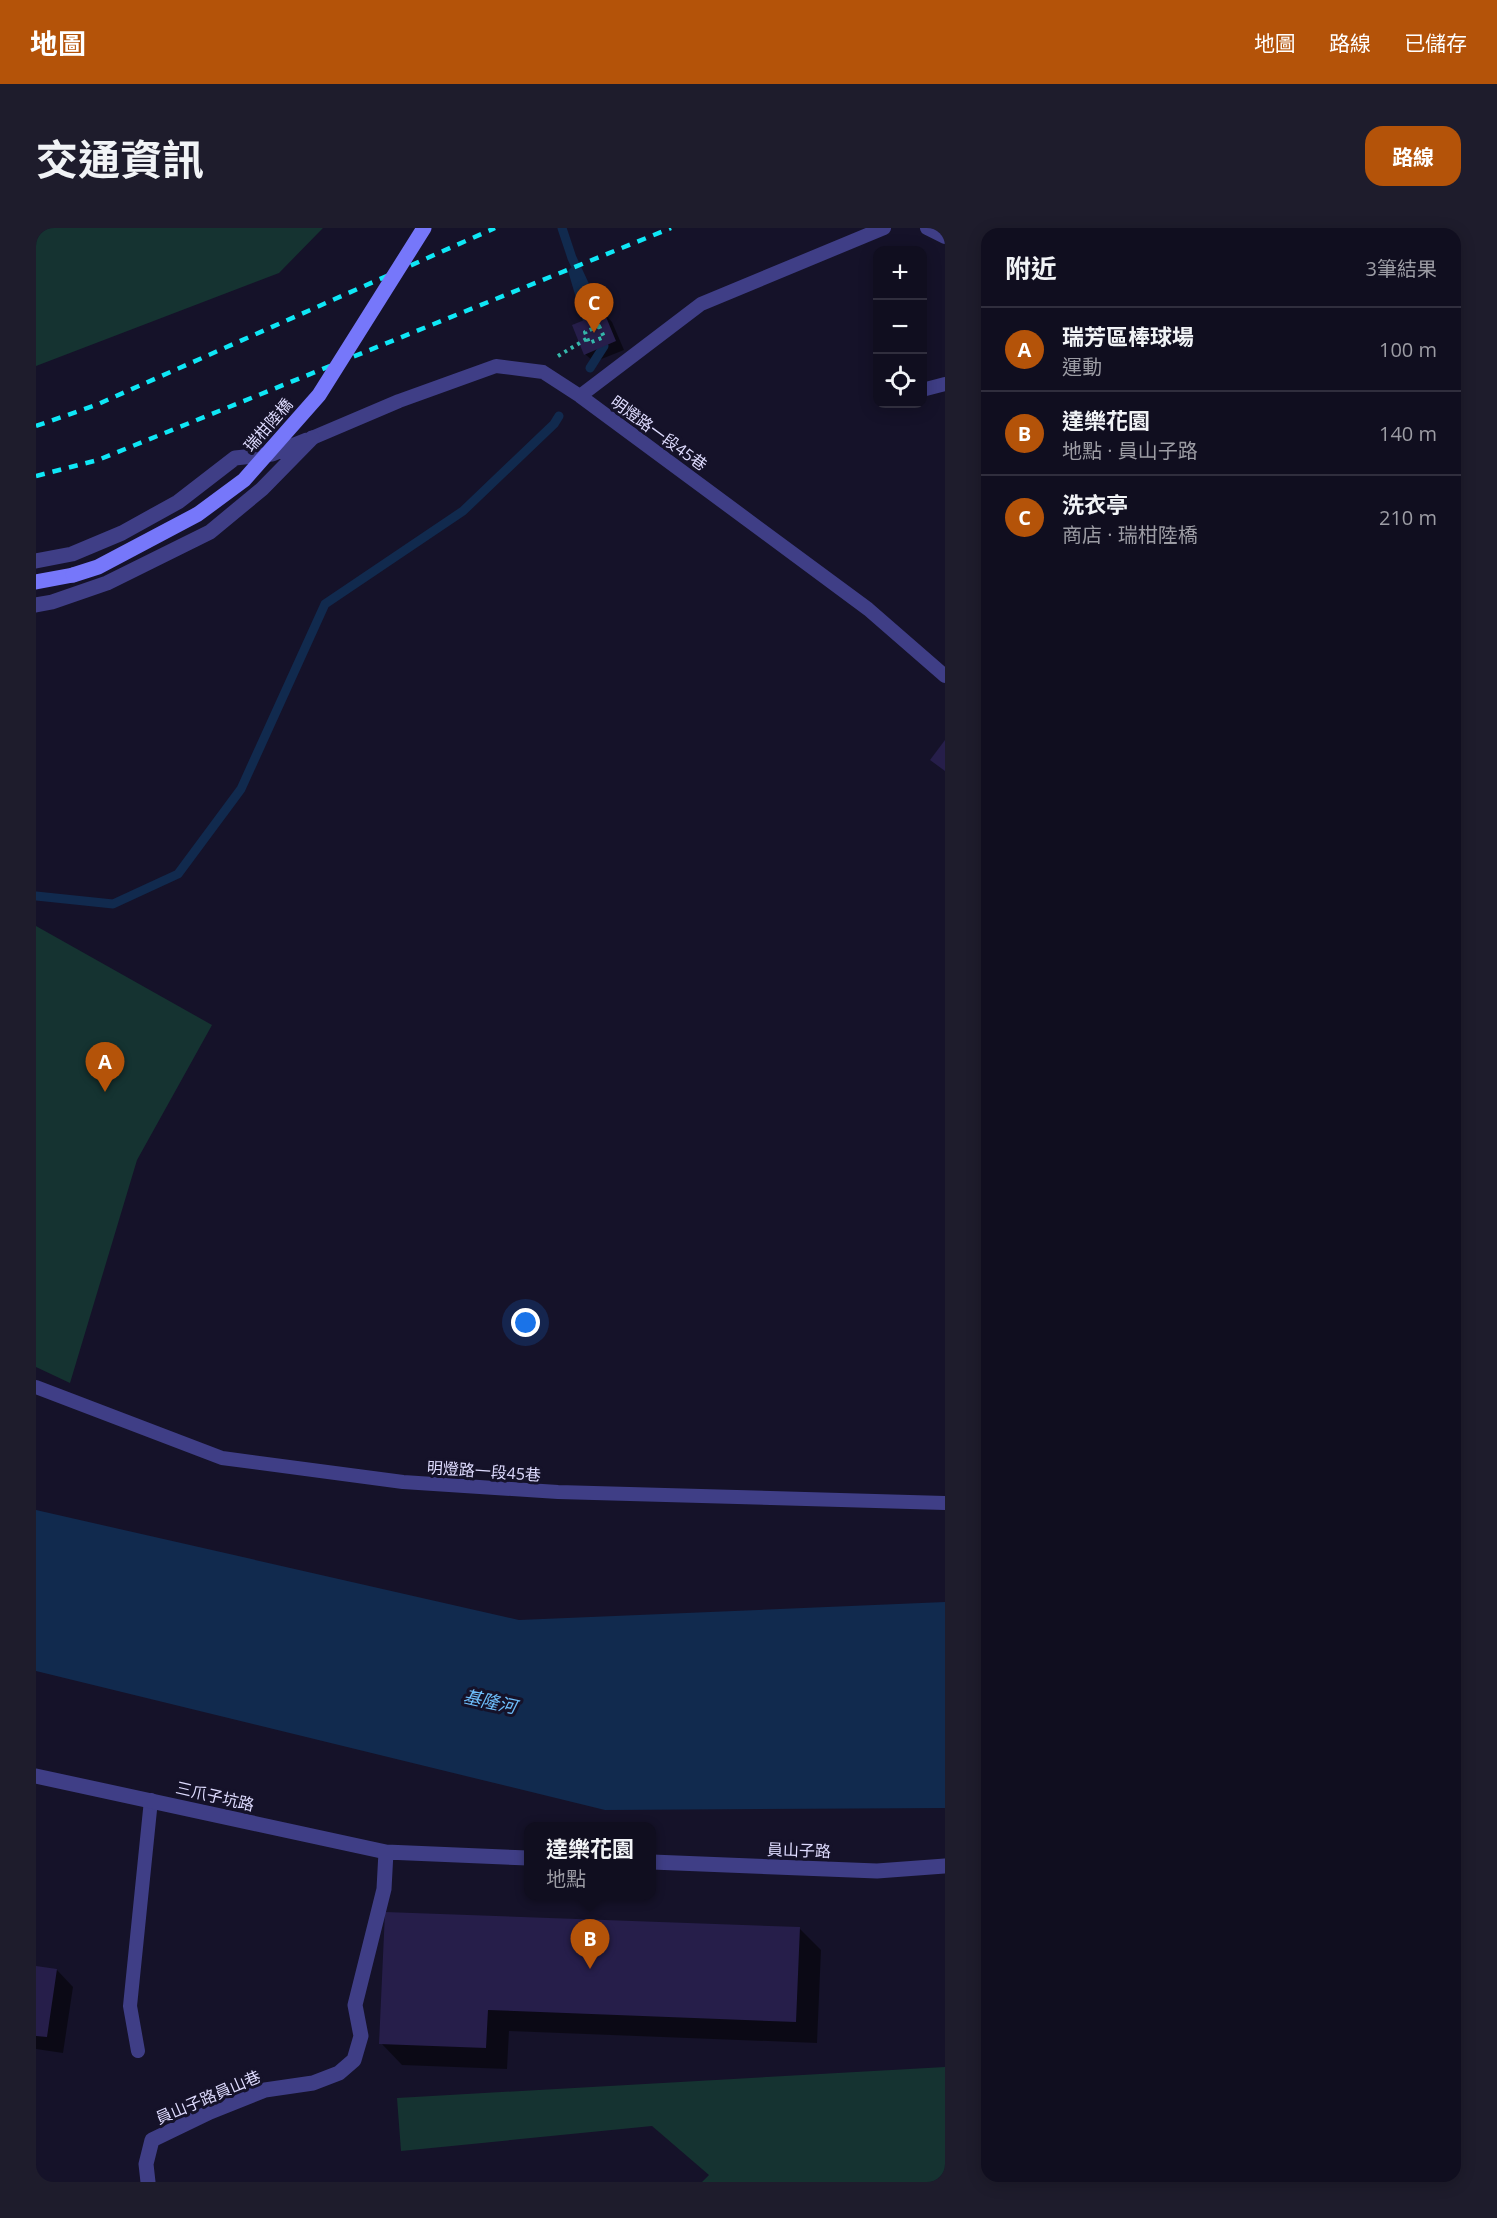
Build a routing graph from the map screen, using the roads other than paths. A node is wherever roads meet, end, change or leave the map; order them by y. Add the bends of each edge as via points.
1 (424, 228) edge
2 (884, 228) edge
3 (927, 228) edge
4 (945, 237) edge
5 (945, 384) edge
6 (927, 389) edge
7 (580, 396) junction
8 (312, 438) junction
9 (36, 561) edge
10 (36, 582) edge
11 (36, 605) edge
12 (945, 676) edge
13 (36, 1387) edge
14 (945, 1503) edge
15 (36, 1776) edge
16 (151, 1800) junction
17 (386, 1852) junction
18 (524, 1858) edge
19 (656, 1862) edge
20 (945, 1866) edge
21 (138, 2051) dead end
22 (148, 2182) edge

1 - 10 main road, 瑞柑陸橋, bridge via 319,394 244,480 198,514 98,567
2 - 7 lane via 701,304
3 - 4 lane
5 - 6 lane
7 - 8 lane, 明燈路一段45巷 via 543,372 496,366
7 - 12 lane, 明燈路一段45巷 via 868,609
8 - 9 street via 272,453 236,458 178,501 122,533 72,554
8 - 11 street via 262,489 210,532 106,583
13 - 14 lane, 明燈路一段45巷 via 222,1458 403,1482 558,1492
15 - 16 street, 三爪子坑路
16 - 17 street, 三爪子坑路
16 - 21 lane via 130,2006
17 - 18 street
17 - 22 street, 員山子路員山巷 via 384,1889 355,2004 361,2036 354,2060 339,2073 313,2083 265,2090 152,2140 146,2164
19 - 20 street, 員山子路 via 877,1870

